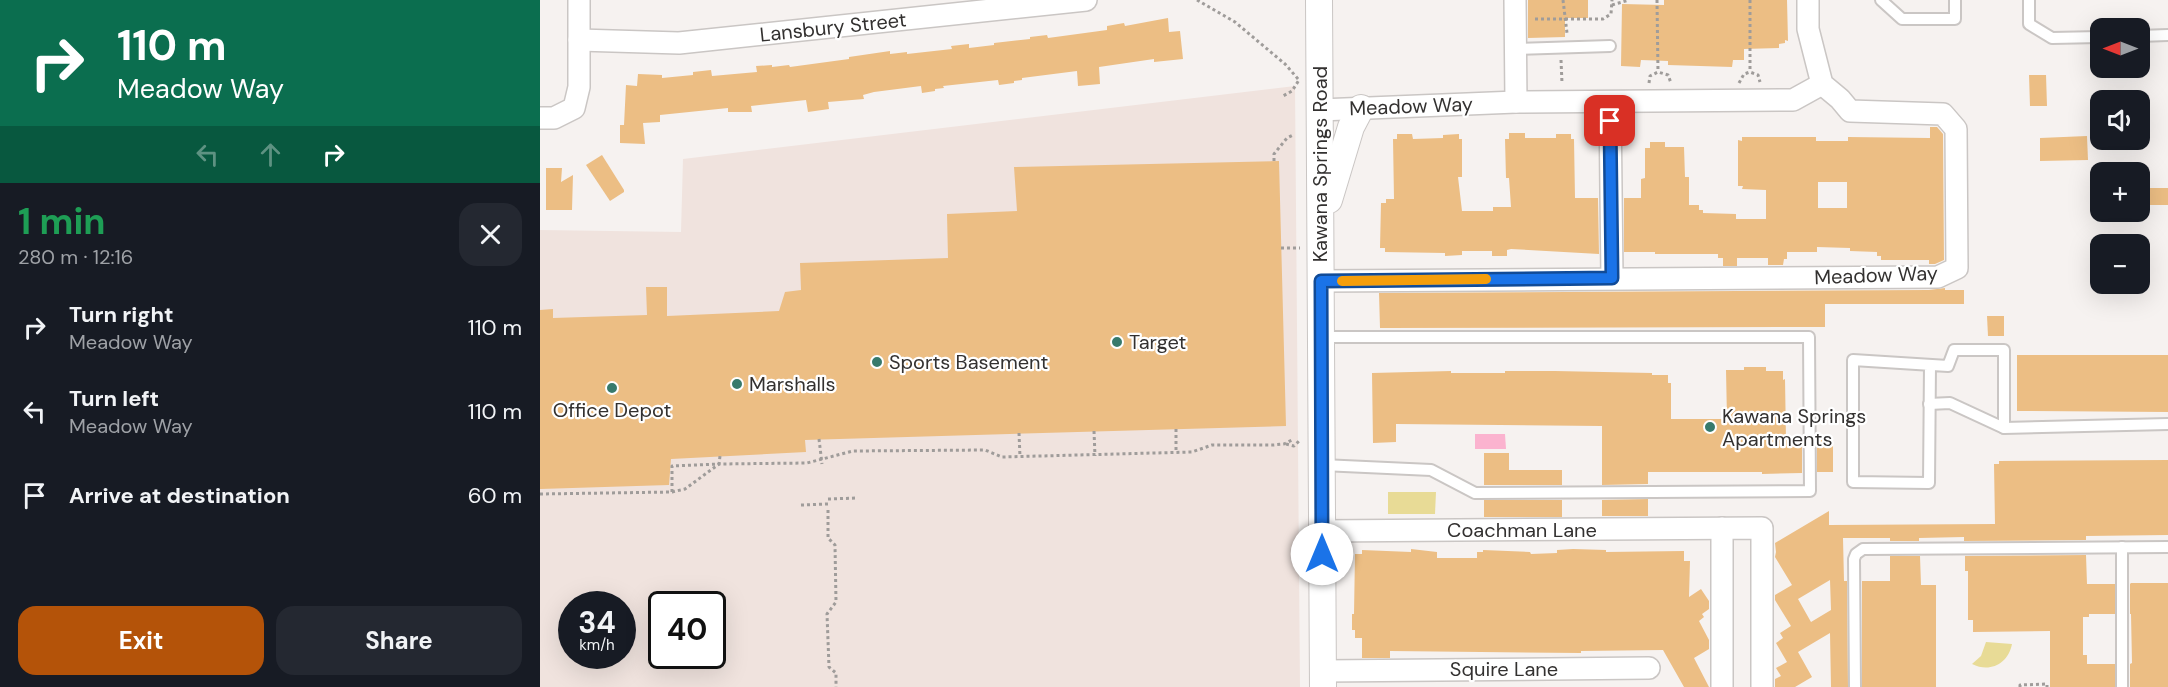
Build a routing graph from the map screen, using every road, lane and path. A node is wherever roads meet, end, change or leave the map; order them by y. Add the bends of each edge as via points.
1 (579, 0) edge
2 (1086, 0) edge
3 (1197, 0) edge
4 (1319, 0) edge
5 (1515, 0) edge
6 (1563, 0) edge
7 (1612, 0) edge
8 (1629, 0) edge
9 (1657, 0) edge
10 (1750, 0) edge
11 (1808, 0) edge
12 (1881, 0) edge
13 (1955, 0) edge
14 (2029, 0) edge
15 (1612, 5) junction
16 (1530, 19) dead end
17 (1567, 19) junction
18 (2168, 35) edge
19 (2150, 36) edge
20 (2090, 37) edge
21 (579, 40) junction
22 (1610, 46) dead end
23 (1515, 48) junction
24 (1658, 72) junction
25 (1750, 72) junction
26 (1822, 84) junction
27 (1648, 85) dead end
28 (1671, 85) dead end
29 (1739, 85) dead end
30 (1761, 85) dead end
31 (1283, 96) dead end
32 (1516, 102) junction
33 (1610, 102) junction
34 (1361, 108) junction
35 (1320, 110) junction
36 (540, 118) edge
37 (1293, 135) dead end
38 (1274, 161) dead end
39 (1321, 226) junction
40 (1281, 248) dead end
41 (1300, 248) dead end
42 (1612, 278) junction
43 (1321, 281) junction
44 (1321, 337) junction
45 (1930, 365) junction
46 (1929, 404) junction
47 (2168, 424) edge
48 (2004, 428) junction
49 (1176, 429) dead end
50 (1095, 431) dead end
51 (1019, 433) dead end
52 (819, 439) dead end
53 (1294, 439) dead end
54 (1301, 439) dead end
55 (1284, 444) junction
56 (1176, 453) junction
57 (720, 456) dead end
58 (1095, 456) junction
59 (1020, 457) junction
60 (821, 462) junction
61 (719, 464) junction
62 (1322, 465) junction
63 (618, 486) dead end
64 (618, 492) junction
65 (672, 492) junction
66 (540, 494) edge
67 (858, 498) dead end
68 (828, 499) dead end
69 (828, 504) dead end
70 (801, 505) dead end
71 (828, 510) dead end
72 (1722, 528) junction
73 (1322, 531) junction
74 (2122, 547) junction
75 (2168, 547) edge
76 (1649, 668) dead end
77 (1323, 679) edge
78 (836, 687) edge
79 (1722, 687) edge
80 (1762, 687) edge
81 (1855, 687) edge
82 (2020, 687) edge
83 (2047, 687) edge
84 (2122, 687) edge

1 - 21 street
2 - 21 street, Lansbury Street via 679,43
3 - 31 path via 1235,22 1285,64 1299,80
4 - 35 street, Kawana Springs Road
5 - 23 street
6 - 17 path
7 - 15 path
8 - 15 path
9 - 24 path
10 - 25 path
11 - 26 street via 1808,29
12 - 13 lane via 1902,19 1955,19
14 - 20 lane via 2029,24 2052,38
15 - 17 path via 1611,14 1603,19
16 - 17 path
18 - 19 lane
21 - 36 street via 579,87 574,108 555,118
22 - 23 lane
23 - 32 street
24 - 27 path via 1650,76
24 - 28 path via 1668,75
25 - 29 path via 1744,74
25 - 30 path via 1758,75
26 - 33 street, Meadow Way via 1793,100
26 - 42 street, Meadow Way via 1850,111 1943,114 1956,129 1957,268 1938,277
32 - 33 street, Meadow Way
32 - 34 street, Meadow Way
33 - 42 street
34 - 35 street, Meadow Way
34 - 39 street via 1351,127
35 - 39 street, Kawana Springs Road
37 - 38 path via 1274,154
39 - 43 street, Kawana Springs Road
40 - 41 path
42 - 43 street, Meadow Way
43 - 44 street, Kawana Springs Road
44 - 62 street, Kawana Springs Road
44 - 62 lane via 1809,337 1810,491 1475,493 1431,470
45 - 46 lane
45 - 46 lane via 1853,360 1853,482 1929,483
45 - 48 lane via 1948,366 1954,350 2004,350
46 - 48 lane via 1950,403
47 - 48 lane
49 - 56 path
50 - 58 path
51 - 59 path
52 - 60 path
53 - 55 path
54 - 55 path via 1294,446
55 - 56 path via 1212,445
56 - 58 path
57 - 61 path
58 - 59 path
59 - 60 path via 1002,458 986,450 959,449 853,451
60 - 61 path
61 - 65 path via 685,489
61 - 65 path via 672,466
62 - 73 street, Kawana Springs Road
63 - 64 path
64 - 65 path
64 - 66 path
67 - 68 path
69 - 70 path
71 - 78 path via 828,538 835,544 837,602 827,614 829,667 837,674
72 - 73 street, Coachman Lane
72 - 79 street
72 - 80 street, Coachman Lane via 1762,528
73 - 77 street, Kawana Springs Road
74 - 75 lane
74 - 81 lane via 1863,549 1854,559
74 - 84 lane
76 - 77 street, Squire Lane
82 - 83 path

